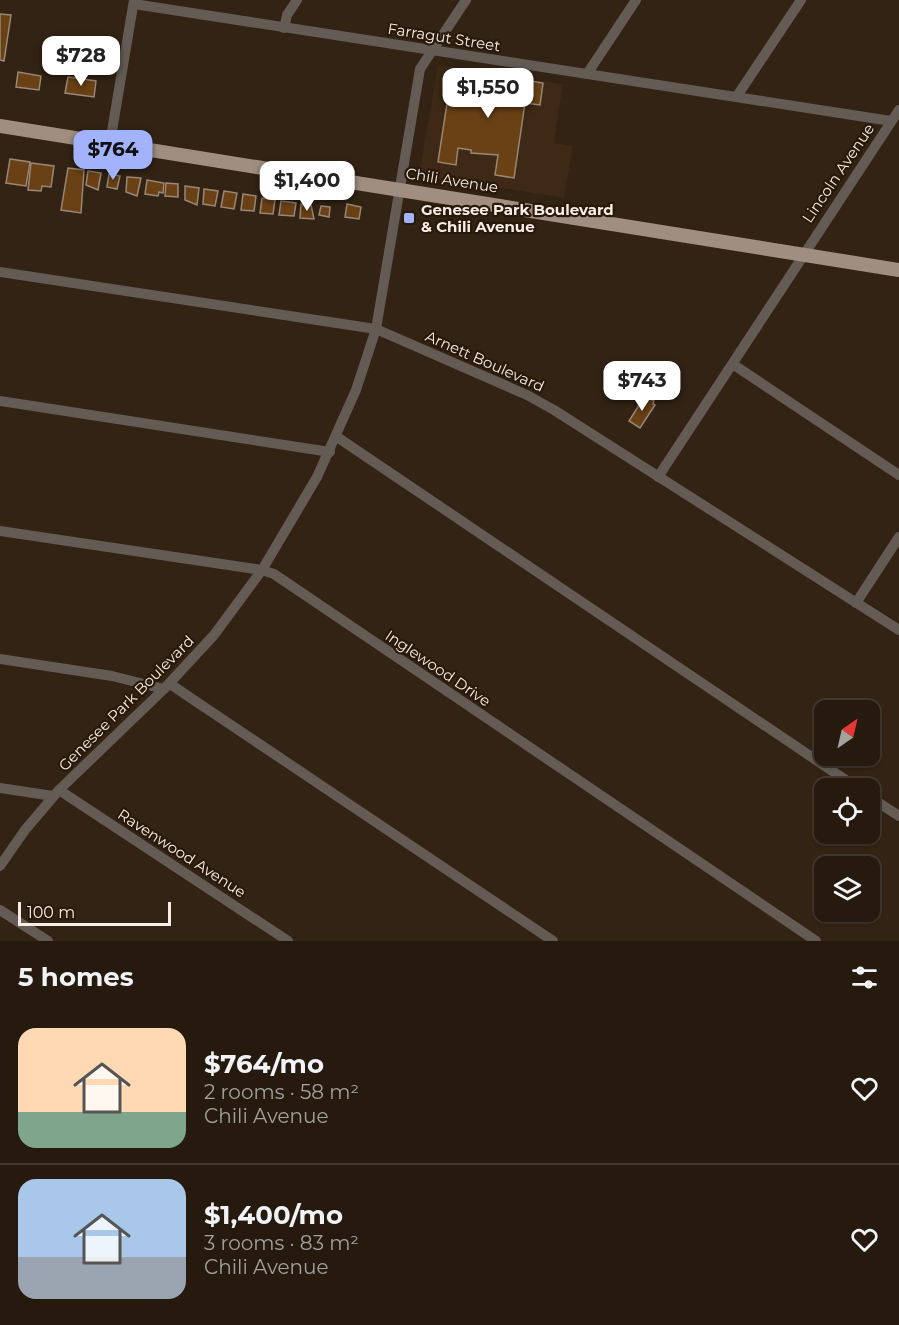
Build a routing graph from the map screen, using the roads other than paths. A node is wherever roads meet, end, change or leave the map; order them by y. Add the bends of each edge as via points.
1 (297, 0) edge
2 (466, 0) edge
3 (636, 0) edge
4 (801, 0) edge
5 (134, 2) edge
6 (284, 28) junction
7 (432, 50) junction
8 (586, 74) junction
9 (737, 96) junction
10 (899, 110) edge
11 (891, 121) junction
12 (0, 126) edge
13 (110, 143) junction
14 (402, 189) junction
15 (802, 254) junction
16 (899, 270) edge
17 (0, 272) edge
18 (376, 329) junction
19 (734, 365) junction
20 (0, 401) edge
21 (337, 437) junction
22 (330, 452) junction
23 (899, 475) edge
24 (658, 477) junction
25 (0, 531) edge
26 (899, 537) edge
27 (262, 570) junction
28 (856, 603) junction
29 (899, 630) edge
30 (0, 659) edge
31 (167, 687) junction
32 (843, 778) edge
33 (0, 788) edge
34 (56, 793) junction
35 (880, 803) edge
36 (899, 816) edge
37 (0, 866) edge
38 (0, 910) edge
39 (48, 941) edge
40 (288, 941) edge
41 (553, 941) edge
42 (816, 941) edge

1 - 6 street
2 - 7 street, Genesee Park Boulevard
3 - 8 street
4 - 9 street
5 - 6 street, Farragut Street
5 - 13 street
6 - 7 street, Farragut Street
7 - 8 street, Farragut Street
7 - 14 street, Genesee Park Boulevard via 420,69
8 - 9 street, Farragut Street
9 - 11 street, Farragut Street
10 - 11 street, Lincoln Avenue
11 - 15 street, Lincoln Avenue
12 - 13 main road, Chili Avenue
13 - 14 main road, Chili Avenue
14 - 15 main road, Chili Avenue
14 - 18 street, Genesee Park Boulevard
15 - 16 main road, Chili Avenue
15 - 19 street, Lincoln Avenue
17 - 18 street, Arnett Boulevard
18 - 21 street, Genesee Park Boulevard
18 - 24 street, Arnett Boulevard via 526,395
19 - 23 street
19 - 24 street, Lincoln Avenue
20 - 22 street
21 - 22 street, Genesee Park Boulevard
21 - 32 street
22 - 27 street, Genesee Park Boulevard
24 - 28 street, Arnett Boulevard
25 - 27 street, Inglewood Drive
26 - 28 street
27 - 31 street, Genesee Park Boulevard via 214,635
27 - 42 street, Inglewood Drive via 274,574
28 - 29 street, Arnett Boulevard
30 - 31 street
31 - 34 street, Genesee Park Boulevard
31 - 41 street
33 - 34 street, Ravenwood Avenue
34 - 37 street, Genesee Park Boulevard
34 - 40 street, Ravenwood Avenue
35 - 36 street
38 - 39 street

